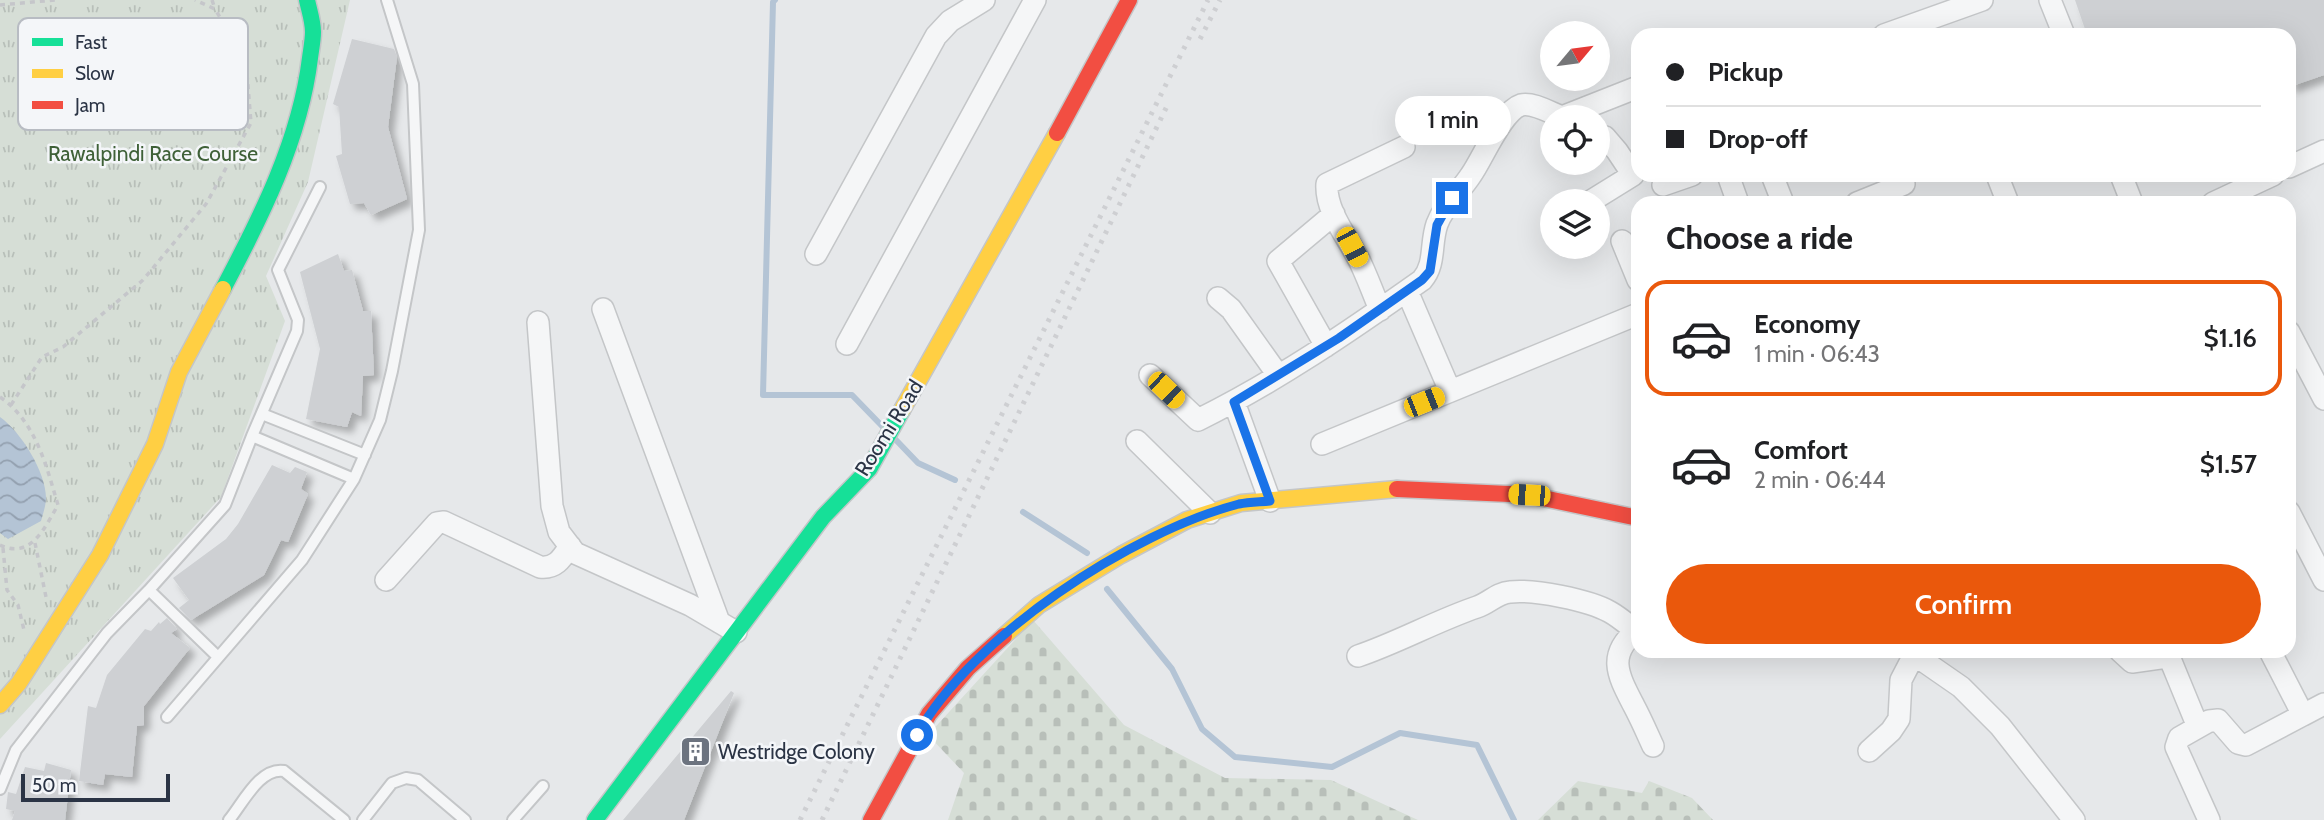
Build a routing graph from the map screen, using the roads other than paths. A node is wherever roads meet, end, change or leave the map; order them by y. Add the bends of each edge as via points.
1 (307, 0) edge
2 (387, 0) edge
3 (984, 0) edge
4 (1035, 0) edge
5 (1129, 0) edge
6 (1982, 0) edge
7 (2050, 0) edge
8 (1938, 26) edge
9 (2061, 28) edge
10 (1631, 90) edge
11 (1631, 143) edge
12 (1404, 147) dead end
13 (2324, 151) edge
14 (2296, 164) edge
15 (1631, 172) edge
16 (1631, 176) edge
17 (1672, 182) edge
18 (2258, 182) edge
19 (1663, 185) dead end
20 (320, 187) dead end
21 (1905, 187) edge
22 (1610, 189) edge
23 (1878, 196) edge
24 (2228, 196) edge
25 (1334, 214) junction
26 (1622, 241) dead end
27 (816, 254) dead end
28 (1631, 264) edge
29 (1407, 291) junction
30 (1219, 298) dead end
31 (603, 309) dead end
32 (1380, 310) junction
33 (1631, 317) edge
34 (538, 322) dead end
35 (847, 344) dead end
36 (2296, 345) edge
37 (1326, 346) junction
38 (1150, 375) dead end
39 (1278, 375) junction
40 (1450, 391) junction
41 (2324, 399) edge
42 (1234, 402) junction
43 (262, 414) junction
44 (252, 436) junction
45 (1137, 441) dead end
46 (1322, 444) dead end
47 (365, 456) junction
48 (354, 479) junction
49 (1270, 501) junction
50 (1210, 513) junction
51 (1631, 517) edge
52 (2296, 526) edge
53 (570, 546) junction
54 (386, 580) dead end
55 (2324, 580) edge
56 (149, 590) junction
57 (1631, 626) edge
58 (727, 627) junction
59 (1631, 636) edge
60 (1357, 656) dead end
61 (218, 657) junction
62 (1909, 658) edge
63 (1918, 658) edge
64 (2128, 658) edge
65 (2160, 658) edge
66 (2171, 658) edge
67 (2274, 658) edge
68 (2324, 704) edge
69 (0, 705) edge
70 (2303, 715) junction
71 (167, 717) dead end
72 (2198, 727) junction
73 (1653, 746) dead end
74 (1869, 751) dead end
75 (543, 786) dead end
76 (0, 789) edge
77 (229, 820) edge
78 (344, 820) edge
79 (363, 820) edge
80 (465, 820) edge
81 (513, 820) edge
82 (595, 820) edge
83 (871, 820) edge
84 (2074, 820) edge
85 (2209, 820) edge

1 - 69 street via 313,32 308,75 284,160 248,242 179,372 155,444 100,555
2 - 47 lane via 413,83 419,230 392,371
3 - 27 street via 950,21 936,36
4 - 35 street
5 - 58 street, Roomi Road via 869,469
6 - 8 street
7 - 9 street
10 - 29 street via 1562,117 1528,104 1518,105 1502,122 1437,225 1430,271
11 - 15 street via 1611,144
12 - 25 street via 1327,184
13 - 14 street
16 - 22 street
17 - 19 street
18 - 24 street
20 - 43 lane via 279,265 299,325
21 - 23 street
25 - 32 street
25 - 37 street via 1278,261
26 - 28 street
29 - 32 street
29 - 40 street
30 - 39 street
31 - 58 street
32 - 37 street
33 - 40 street
34 - 53 street via 552,506 559,532
36 - 41 street
37 - 39 street
38 - 42 street via 1198,420
39 - 42 street
40 - 46 street
42 - 49 street
43 - 44 lane
43 - 47 lane
44 - 48 lane
44 - 56 lane via 225,505
45 - 50 street
47 - 48 lane
48 - 61 lane via 302,560
49 - 50 street via 1241,503
49 - 51 street via 1399,488 1529,495
50 - 83 street via 1121,555 1039,605 968,668 929,714
52 - 55 street
53 - 54 street via 558,563 540,567 444,522 437,523
53 - 58 street via 575,553 680,600
56 - 61 lane
56 - 76 lane via 107,633 16,750
57 - 60 street via 1585,601 1512,591
58 - 82 street, Roomi Road
59 - 73 street via 1618,655 1618,675
61 - 71 lane
62 - 74 street via 1901,680 1899,719
63 - 84 street via 1961,687 2000,726
64 - 65 street via 2132,662
66 - 72 street
67 - 70 street
68 - 70 street
70 - 72 street via 2246,746 2218,720
72 - 85 street via 2179,738 2176,747
75 - 81 lane
77 - 78 lane via 264,775 275,769 284,771
79 - 80 lane via 392,783 406,778 418,780

